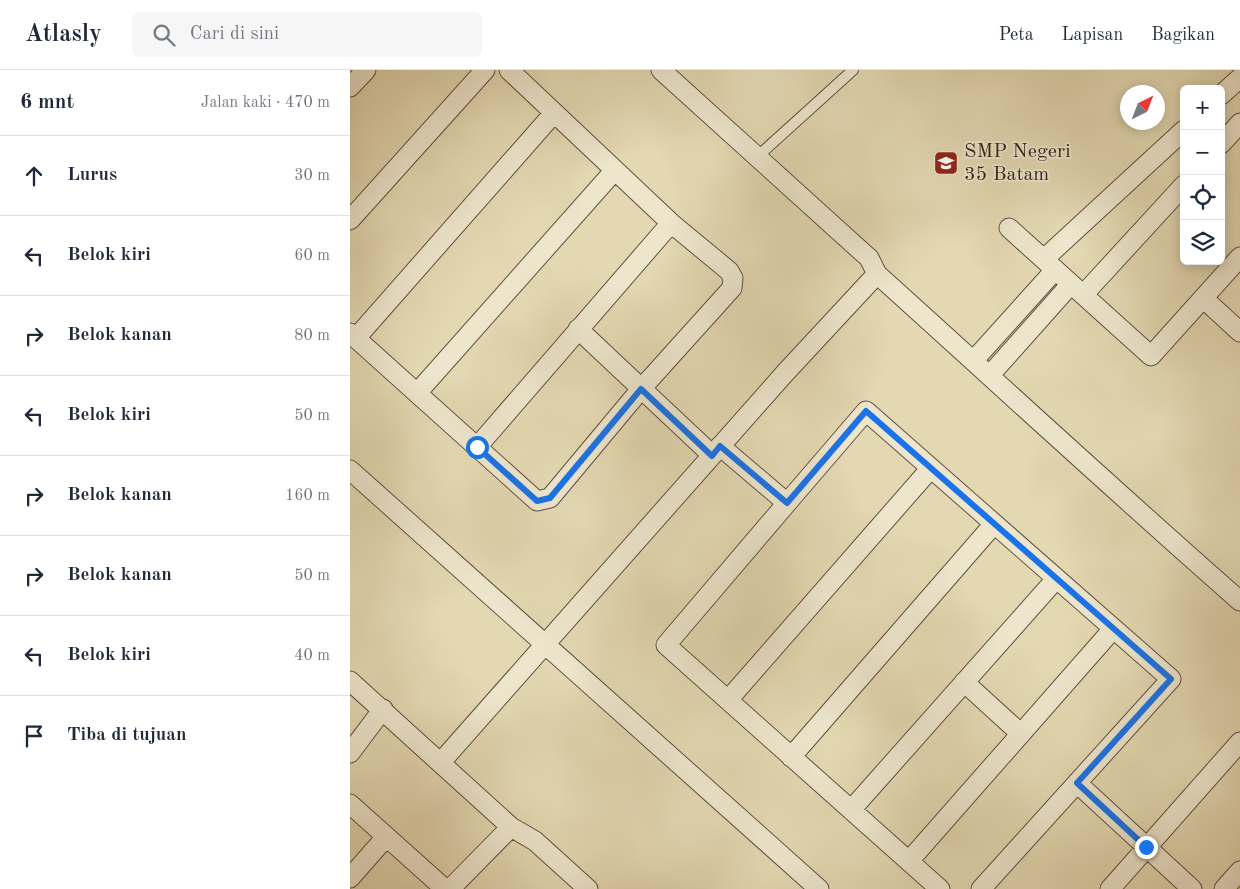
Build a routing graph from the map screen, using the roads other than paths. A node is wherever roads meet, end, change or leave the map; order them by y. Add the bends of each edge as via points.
1 (366, 70) edge
2 (486, 70) edge
3 (509, 70) edge
4 (660, 70) edge
5 (853, 70) edge
6 (1240, 78) edge
7 (350, 87) edge
8 (1225, 91) edge
9 (554, 113) junction
10 (1240, 123) edge
11 (1180, 134) edge
12 (1225, 140) edge
13 (757, 157) junction
14 (615, 170) junction
15 (1180, 189) edge
16 (350, 220) edge
17 (671, 223) junction
18 (1009, 228) dead end
19 (1240, 257) edge
20 (1050, 265) junction
21 (877, 274) junction
22 (1077, 289) junction
23 (1202, 298) junction
24 (1236, 320) edge
25 (578, 330) junction
26 (353, 335) edge
27 (974, 360) junction
28 (990, 375) junction
29 (641, 389) junction
30 (417, 393) junction
31 (477, 447) junction
32 (716, 451) junction
33 (931, 468) junction
34 (350, 470) edge
35 (787, 503) junction
36 (994, 524) junction
37 (1056, 579) junction
38 (1240, 601) edge
39 (1113, 629) junction
40 (545, 646) junction
41 (350, 681) edge
42 (964, 682) junction
43 (728, 700) junction
44 (383, 709) junction
45 (1021, 734) junction
46 (1240, 742) edge
47 (350, 753) edge
48 (791, 756) junction
49 (441, 762) junction
50 (1077, 783) junction
51 (350, 804) edge
52 (851, 810) junction
53 (511, 827) junction
54 (386, 837) junction
55 (1146, 847) junction
56 (909, 861) junction
57 (1240, 871) edge
58 (350, 878) edge
59 (455, 887) edge
60 (588, 889) edge
61 (819, 889) edge
62 (940, 889) edge
63 (981, 889) edge
64 (1110, 889) edge
65 (1192, 889) edge
66 (1224, 889) edge

1 - 7 street
2 - 16 street
3 - 9 street
4 - 13 street
5 - 13 lane
6 - 8 street
9 - 14 street
9 - 26 street
10 - 12 street
11 - 20 street
13 - 21 street via 869,258
14 - 17 street
14 - 30 street
15 - 22 street
17 - 25 street
17 - 29 street via 734,278 732,288
18 - 20 street
19 - 23 street
20 - 22 street
20 - 27 street
21 - 27 street
21 - 32 street
22 - 23 street via 1151,356
22 - 28 street
23 - 24 street
25 - 29 street
25 - 31 street
26 - 30 street
27 - 28 street
28 - 38 street
29 - 31 street via 550,498 544,501 537,501
29 - 32 street
30 - 31 street
32 - 35 street
32 - 40 street
33 - 35 street via 866,411
33 - 36 street
33 - 43 street
34 - 40 street
35 - 43 street via 666,645
36 - 37 street
36 - 48 street
37 - 39 street
37 - 42 street
39 - 45 street
39 - 50 street via 1171,679
40 - 49 street
40 - 61 street
41 - 44 street
42 - 45 street
42 - 52 street
43 - 48 street
44 - 47 street
44 - 49 street
45 - 56 street
46 - 55 street
48 - 52 street
49 - 53 street
50 - 55 street
50 - 63 street
51 - 54 street
52 - 56 street
53 - 59 street
53 - 60 street via 535,841
54 - 58 street
54 - 59 street
55 - 64 street
55 - 65 street
56 - 62 street
57 - 66 street

